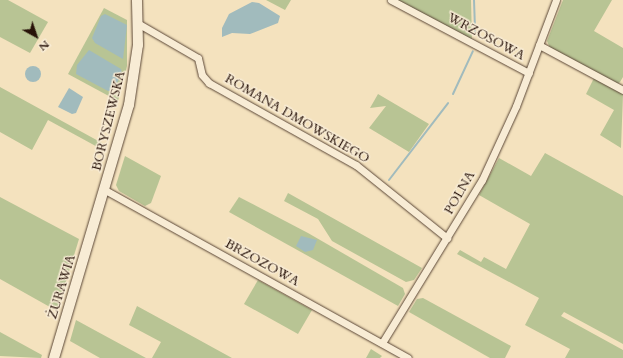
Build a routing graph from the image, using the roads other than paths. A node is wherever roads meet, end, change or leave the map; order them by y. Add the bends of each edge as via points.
1 (136, 0) edge
2 (391, 0) edge
3 (556, 0) edge
4 (139, 24) junction
5 (539, 45) junction
6 (529, 73) junction
7 (623, 90) edge
8 (105, 190) junction
9 (95, 223) joint
10 (447, 238) junction
11 (382, 343) junction
12 (54, 358) edge
13 (408, 358) edge

1 - 4 main road, BORYSZEWSKA
2 - 6 street, WRZOSOWA
3 - 5 street, POLNA
4 - 8 main road, BORYSZEWSKA via 131,99
4 - 10 street, ROMANA DMOWSKIEGO via 198,58 202,75 209,83 356,166
5 - 6 street, POLNA
5 - 7 street
6 - 10 street, POLNA via 482,180
8 - 9 main road, BORYSZEWSKA
8 - 11 street, BRZOZOWA
9 - 12 main road, ŻURAWIA
10 - 11 street, POLNA
11 - 13 street, BRZOZOWA

